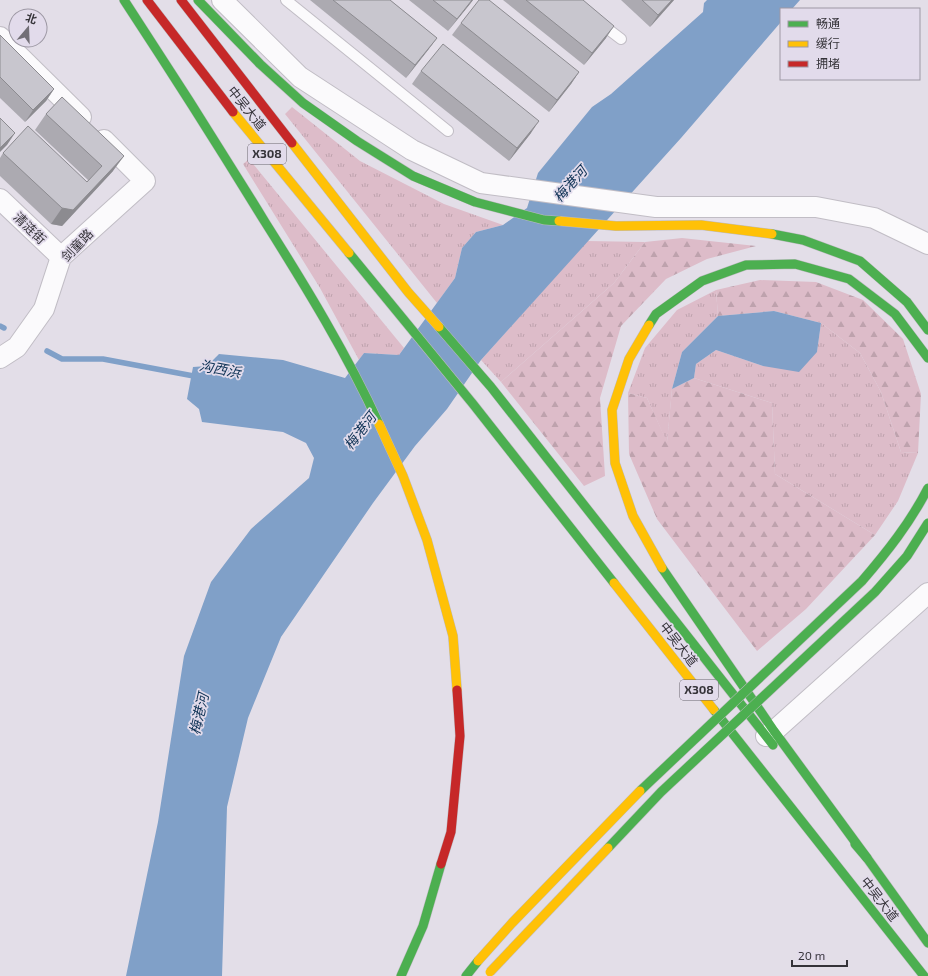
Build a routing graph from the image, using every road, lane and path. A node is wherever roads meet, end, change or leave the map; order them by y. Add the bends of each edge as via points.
1 (124, 0) edge
2 (146, 0) edge
3 (181, 0) edge
4 (198, 0) edge
5 (222, 0) edge
6 (292, 2) edge
7 (590, 15) edge
8 (0, 37) edge
9 (621, 39) dead end
10 (448, 131) dead end
11 (0, 199) edge
12 (701, 216) junction
13 (928, 244) edge
14 (61, 257) junction
15 (928, 330) edge
16 (0, 358) edge
17 (928, 358) edge
18 (928, 488) edge
19 (928, 524) edge
20 (928, 593) edge
21 (770, 734) junction
22 (928, 943) edge
23 (488, 974) edge
24 (401, 976) edge
25 (466, 976) edge
26 (924, 976) edge

1 - 24 main road via 204,123 341,350 403,476 426,540 453,636 460,736 451,832 423,926
2 - 26 main road, 中吴大道 / X308 via 234,114 473,404
3 - 21 main road, 中吴大道 / X308 via 408,292 491,387
4 - 12 main road via 260,64 303,103 356,141 413,176 475,202 544,220 616,226
5 - 12 street via 300,77 412,150 481,183 656,207
6 - 10 lane
7 - 9 lane
8 - 14 street, 剑童路 via 145,181
11 - 14 street, 清涟街
12 - 13 street via 816,207 874,218
12 - 15 main road via 753,231 803,240 860,260 907,302
14 - 16 street, 剑童路 via 44,309 17,347
17 - 21 main road via 895,314 849,279 795,264 746,265 702,281 656,314 629,359 612,410 615,463 633,516 656,559
18 - 25 main road, bridge via 919,507 893,546 862,581 650,781 517,918
19 - 23 main road, bridge via 906,556 875,592 661,792
20 - 21 street
21 - 22 main road, 中吴大道 via 867,858

